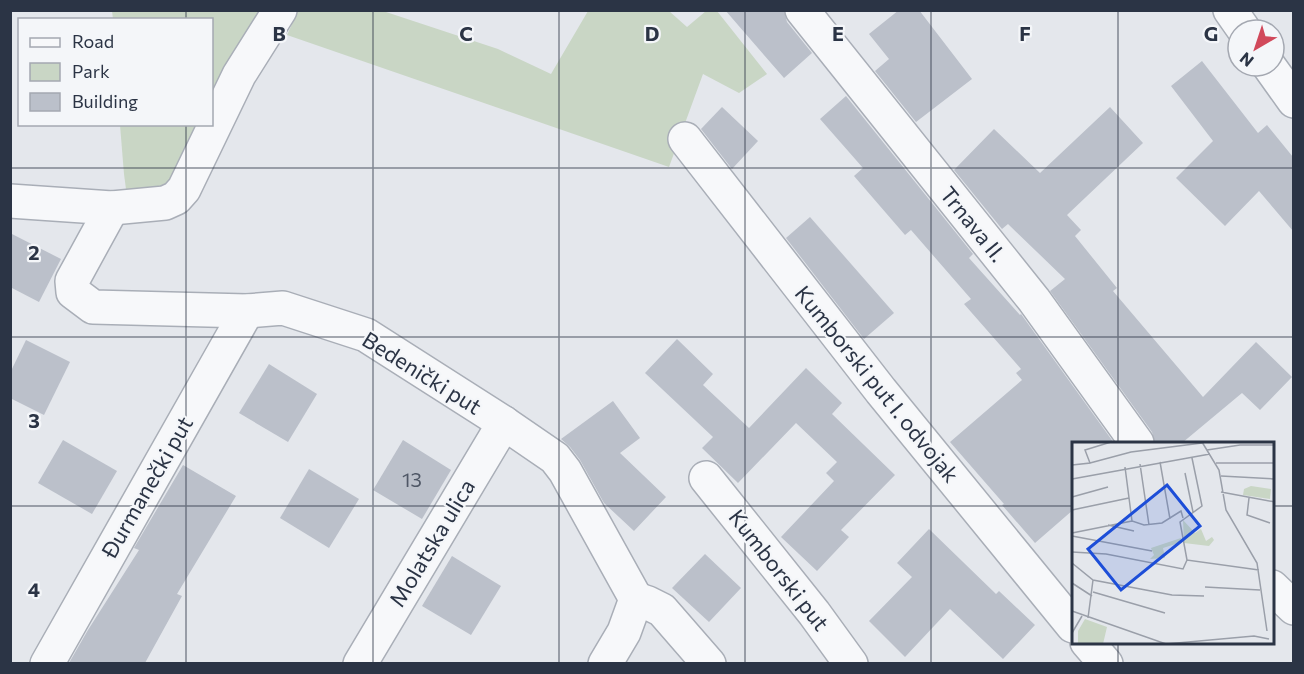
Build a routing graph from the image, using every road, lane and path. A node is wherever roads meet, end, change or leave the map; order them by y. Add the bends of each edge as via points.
1 (280, 10) edge
2 (802, 10) edge
3 (1277, 78) edge
4 (1293, 101) edge
5 (685, 139) dead end
6 (10, 201) edge
7 (112, 208) junction
8 (247, 311) junction
9 (504, 423) junction
10 (1136, 442) edge
11 (706, 478) dead end
12 (1274, 589) edge
13 (636, 599) junction
14 (1293, 608) edge
15 (1072, 625) edge
16 (1089, 644) edge
17 (47, 663) edge
18 (360, 663) edge
19 (604, 663) edge
20 (709, 663) edge
21 (851, 663) edge
22 (1106, 663) edge

1 - 7 street via 239,75 184,189 165,203
2 - 10 street, Trnava II. via 1034,300
3 - 4 street
5 - 15 street, Kumborski put I. odvojak via 881,391
6 - 7 street
7 - 8 street, Bedenički put via 72,281 73,292 93,307
8 - 9 street, Bedenički put via 283,308 366,335
8 - 17 street, Đurmanečki put
9 - 13 street, Bedenički put via 555,458 566,471
9 - 18 street, Molatska ulica
11 - 21 street, Kumborski put
12 - 14 street
13 - 19 street via 624,632
13 - 20 street via 662,610
16 - 22 street

